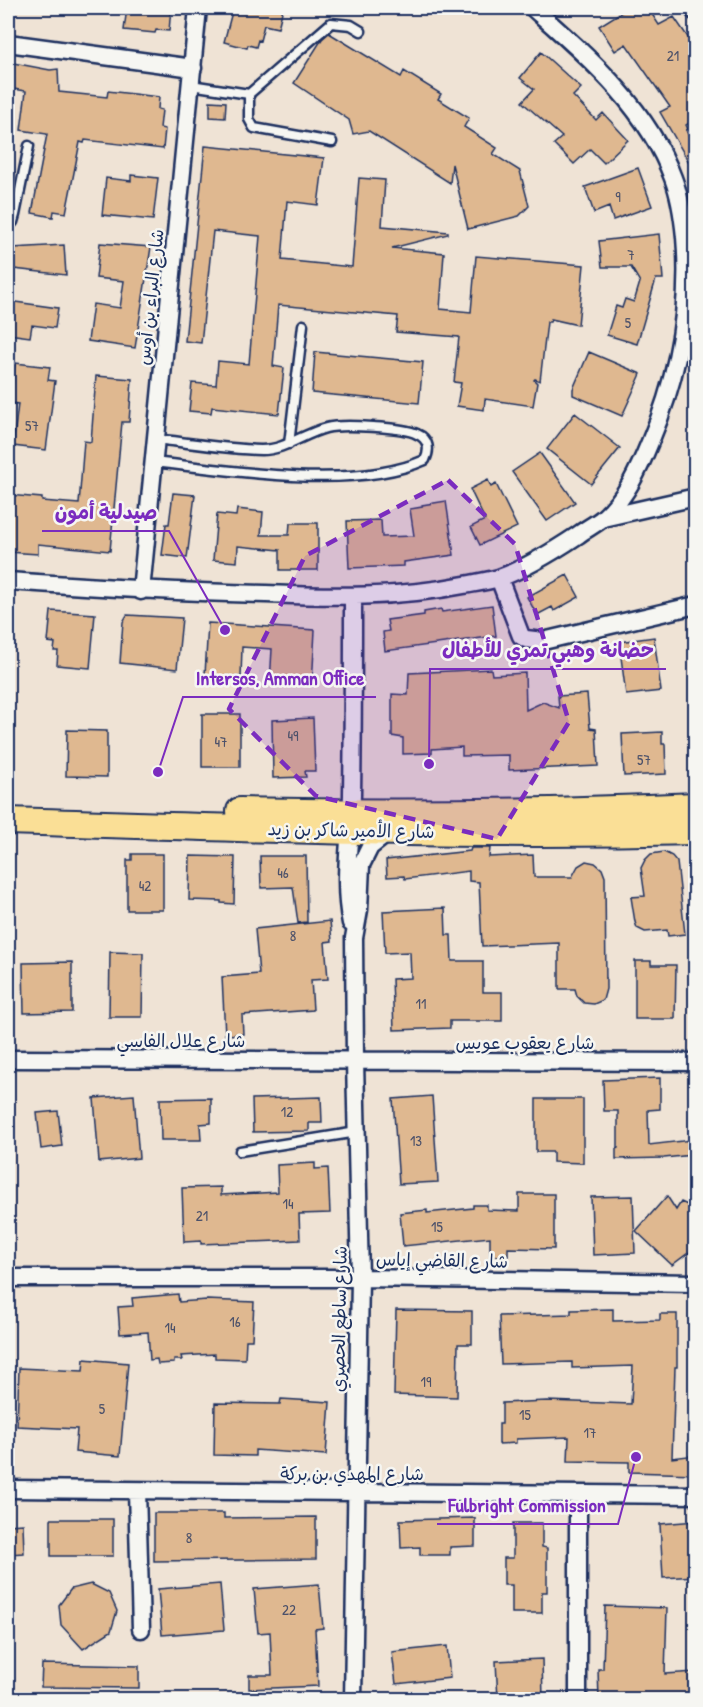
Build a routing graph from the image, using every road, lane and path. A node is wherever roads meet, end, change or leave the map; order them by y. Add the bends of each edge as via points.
1 (198, 8) edge
2 (533, 8) edge
3 (692, 8) edge
4 (696, 12) edge
5 (361, 31) dead end
6 (8, 43) edge
7 (192, 77) junction
8 (249, 94) junction
9 (332, 142) dead end
10 (29, 146) dead end
11 (8, 227) edge
12 (303, 325) dead end
13 (156, 439) junction
14 (289, 444) junction
15 (153, 462) junction
16 (696, 497) edge
17 (603, 518) junction
18 (499, 578) junction
19 (8, 581) edge
20 (141, 591) junction
21 (353, 597) junction
22 (696, 605) edge
23 (8, 805) edge
24 (8, 821) edge
25 (351, 821) junction
26 (695, 823) edge
27 (389, 832) junction
28 (693, 911) dead end
29 (354, 938) junction
30 (8, 1059) edge
31 (355, 1061) junction
32 (696, 1062) edge
33 (357, 1132) junction
34 (240, 1151) dead end
35 (8, 1278) edge
36 (360, 1278) junction
37 (696, 1283) edge
38 (8, 1489) edge
39 (137, 1491) junction
40 (355, 1492) junction
41 (578, 1494) junction
42 (696, 1495) edge
43 (141, 1629) dead end
44 (353, 1700) edge
45 (578, 1700) edge

1 - 7 street, شارع البراء بن أوس
2 - 17 street via 592,60 636,110 674,179 683,218 687,297 675,371 662,416 639,468
3 - 4 street
5 - 8 lane via 331,22
6 - 7 street
7 - 8 lane
7 - 13 street, شارع البراء بن أوس
8 - 9 lane via 249,119 255,128
10 - 11 lane via 15,215
12 - 14 lane
13 - 14 lane via 261,450
13 - 15 street, شارع البراء بن أوس
14 - 15 lane via 339,426 418,434 428,444 429,452 425,460 410,467 376,474 314,477
15 - 20 street, شارع البراء بن أوس
16 - 17 street
17 - 18 street via 533,562
18 - 21 street via 430,591
18 - 22 street via 521,636 526,639 543,641
19 - 20 street
20 - 21 street
21 - 25 street, شارع ساطع الحصري
23 - 25 main road, شارع الأمير شاكر بن زيد
24 - 25 main road, شارع الأمير شاكر بن زيد
25 - 26 main road, شارع الأمير شاكر بن زيد via 592,810
25 - 27 main road, شارع الأمير شاكر بن زيد
25 - 29 street, شارع ساطع الحصري via 347,883
26 - 27 main road, شارع الأمير شاكر بن زيد via 556,834
26 - 28 lane
27 - 29 street, شارع ساطع الحصري via 370,847 361,865
29 - 31 street, شارع ساطع الحصري
30 - 31 street, شارع علال الفاسي
31 - 32 street, شارع يعقوب عويس
31 - 33 street, شارع ساطع الحصري
33 - 34 lane
33 - 36 street, شارع ساطع الحصري
35 - 36 street, شارع القاضي إياس
36 - 37 street, شارع القاضي إياس
36 - 40 street, شارع ساطع الحصري
38 - 39 street, شارع المهدي بن بركة
39 - 40 street, شارع المهدي بن بركة
39 - 43 street
40 - 41 street, شارع المهدي بن بركة
40 - 44 street, شارع ساطع الحصري
41 - 42 street, شارع المهدي بن بركة
41 - 45 street

